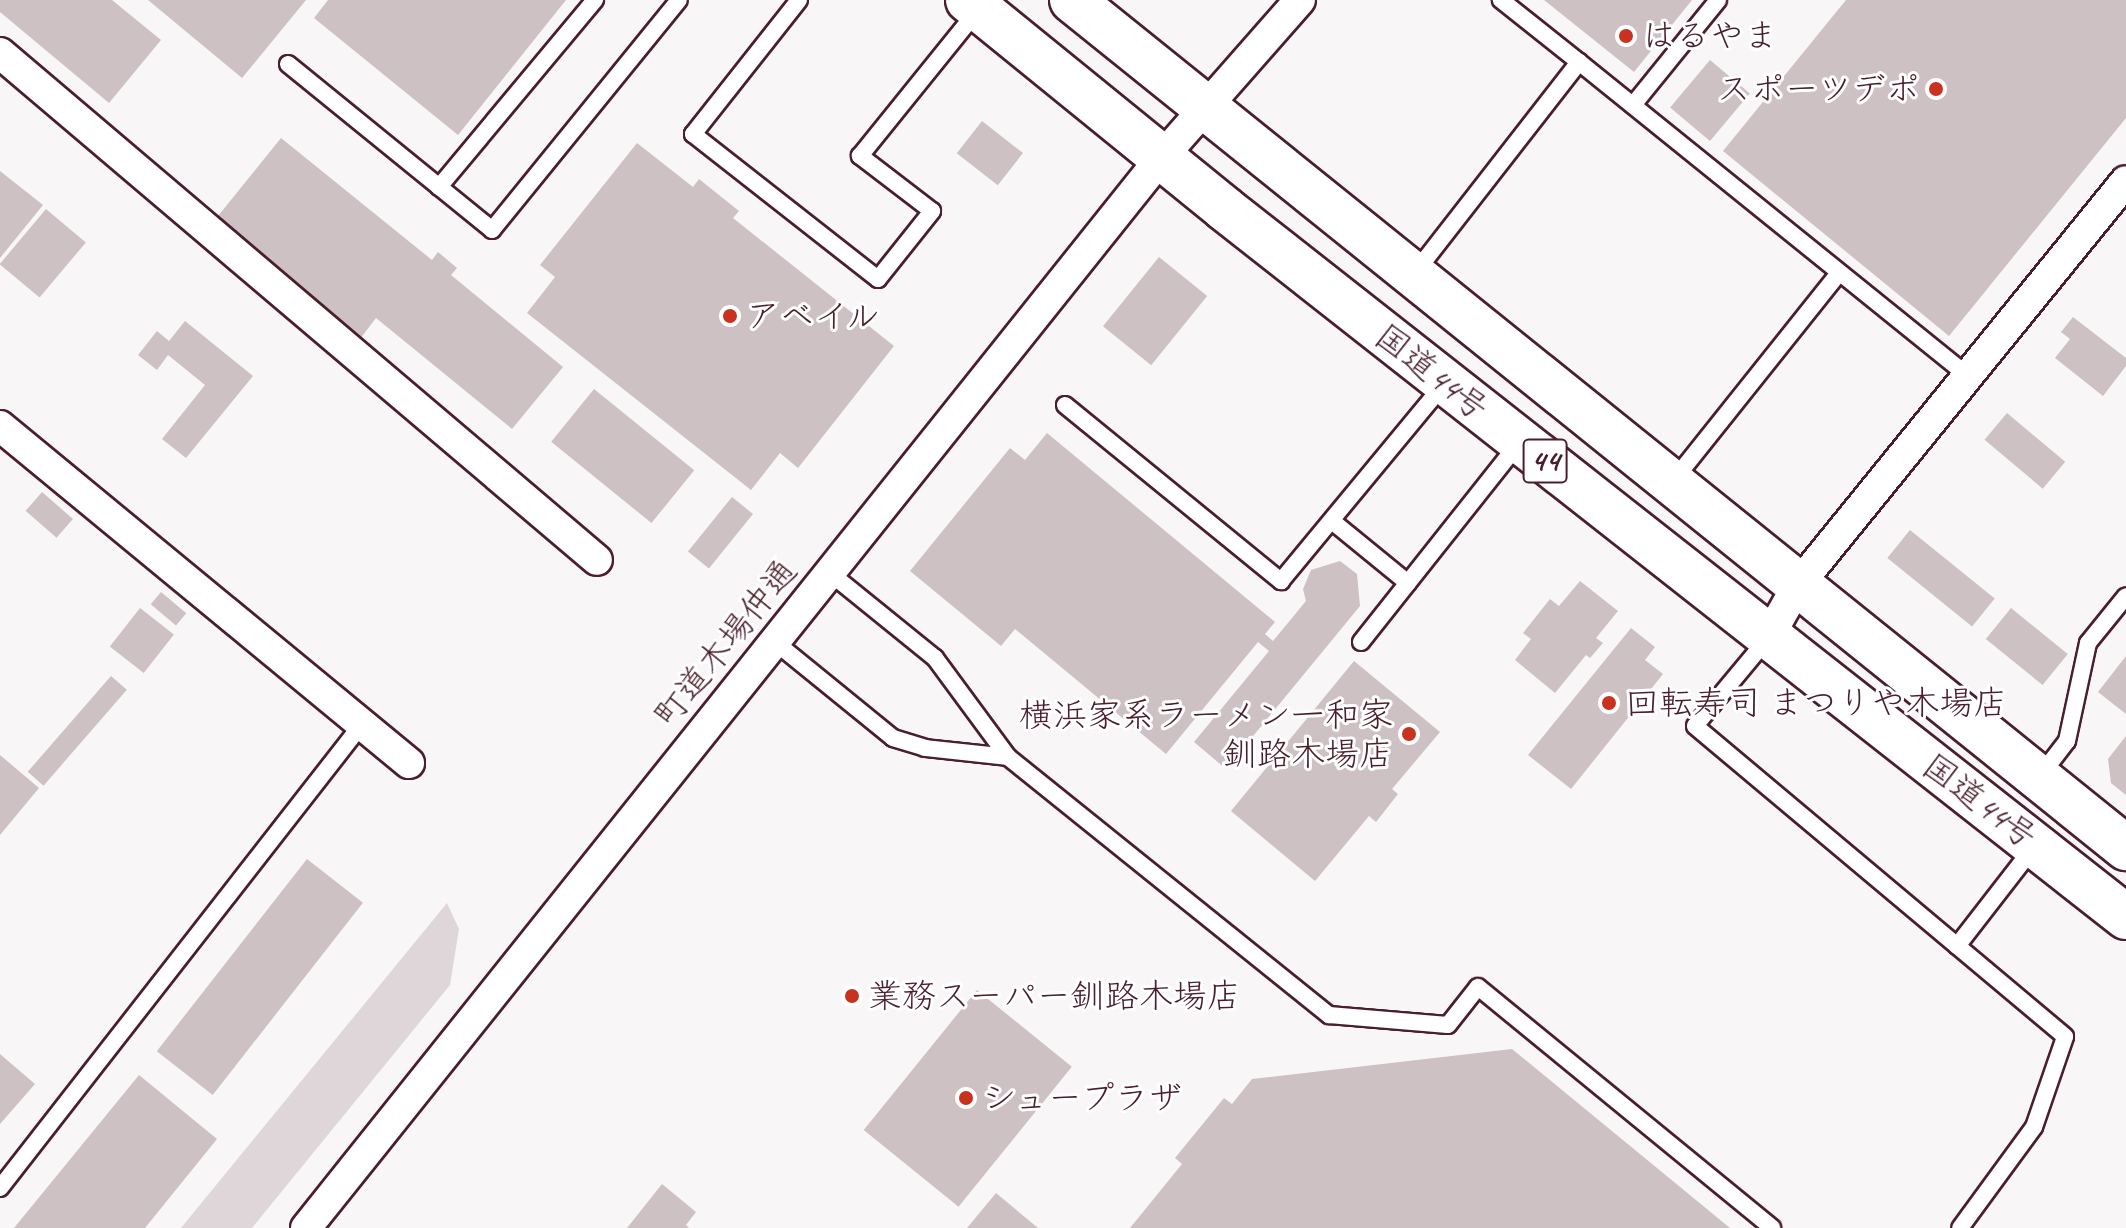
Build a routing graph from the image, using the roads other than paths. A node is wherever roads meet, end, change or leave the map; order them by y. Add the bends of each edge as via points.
1 (595, 0) edge
2 (679, 0) edge
3 (799, 0) edge
4 (1072, 0) edge
5 (1300, 0) edge
6 (1501, 0) edge
7 (1718, 0) edge
8 (973, 4) edge
9 (0, 53) edge
10 (1579, 62) junction
11 (288, 64) dead end
12 (1633, 105) junction
13 (1204, 107) junction
14 (1162, 157) junction
15 (2126, 181) edge
16 (439, 187) junction
17 (1839, 273) junction
18 (1413, 275) junction
19 (1497, 342) junction
20 (1968, 376) junction
21 (1452, 388) junction
22 (1065, 405) dead end
23 (0, 426) edge
24 (1520, 442) junction
25 (1672, 482) junction
26 (1332, 521) junction
27 (597, 560) dead end
28 (830, 573) junction
29 (1408, 583) junction
30 (1798, 585) junction
31 (2126, 596) edge
32 (1768, 638) junction
33 (775, 642) junction
34 (1361, 642) dead end
35 (362, 724) junction
36 (1008, 757) junction
37 (409, 763) dead end
38 (2040, 776) junction
39 (2037, 844) junction
40 (2126, 848) edge
41 (2126, 917) edge
42 (1957, 946) junction
43 (0, 1188) edge
44 (306, 1228) edge
45 (1772, 1228) edge
46 (1960, 1228) edge

1 - 16 lane
2 - 16 lane via 492,230
3 - 8 lane via 693,134 878,279 932,211 860,156
4 - 13 highway, 国道44号 / 44
5 - 13 street, 町道木場仲通
6 - 10 lane
7 - 12 lane
8 - 14 highway, 国道44号 / 44
9 - 27 street
10 - 12 lane
10 - 18 lane
11 - 16 lane
12 - 17 lane
13 - 14 street, 町道木場仲通
13 - 18 highway, 国道44号 / 44
14 - 21 highway, 国道44号 / 44
14 - 28 street, 町道木場仲通
15 - 20 street
17 - 20 lane
17 - 25 lane
18 - 19 highway, 国道44号 / 44
19 - 21 highway
19 - 25 highway, 国道44号 / 44
20 - 30 street
21 - 24 highway, 国道44号 / 44
21 - 26 lane
22 - 26 lane via 1281,581
23 - 35 street
24 - 29 lane
24 - 32 highway, 国道44号 / 44
25 - 30 highway, 国道44号 / 44
26 - 29 lane
28 - 33 street, 町道木場仲通
28 - 36 lane via 935,658
29 - 34 lane
30 - 32 street
30 - 38 highway, 国道44号 / 44
31 - 38 lane via 2088,643 2067,741
32 - 39 highway, 国道44号 / 44
32 - 42 lane via 1695,726
33 - 36 lane via 893,738 925,748
33 - 44 street, 町道木場仲通
35 - 37 street
35 - 43 lane
36 - 45 lane via 1329,1015 1448,1025 1478,987
38 - 40 highway, 国道44号 / 44
39 - 41 highway, 国道44号 / 44
39 - 42 lane
42 - 46 lane via 2065,1037 2034,1127

